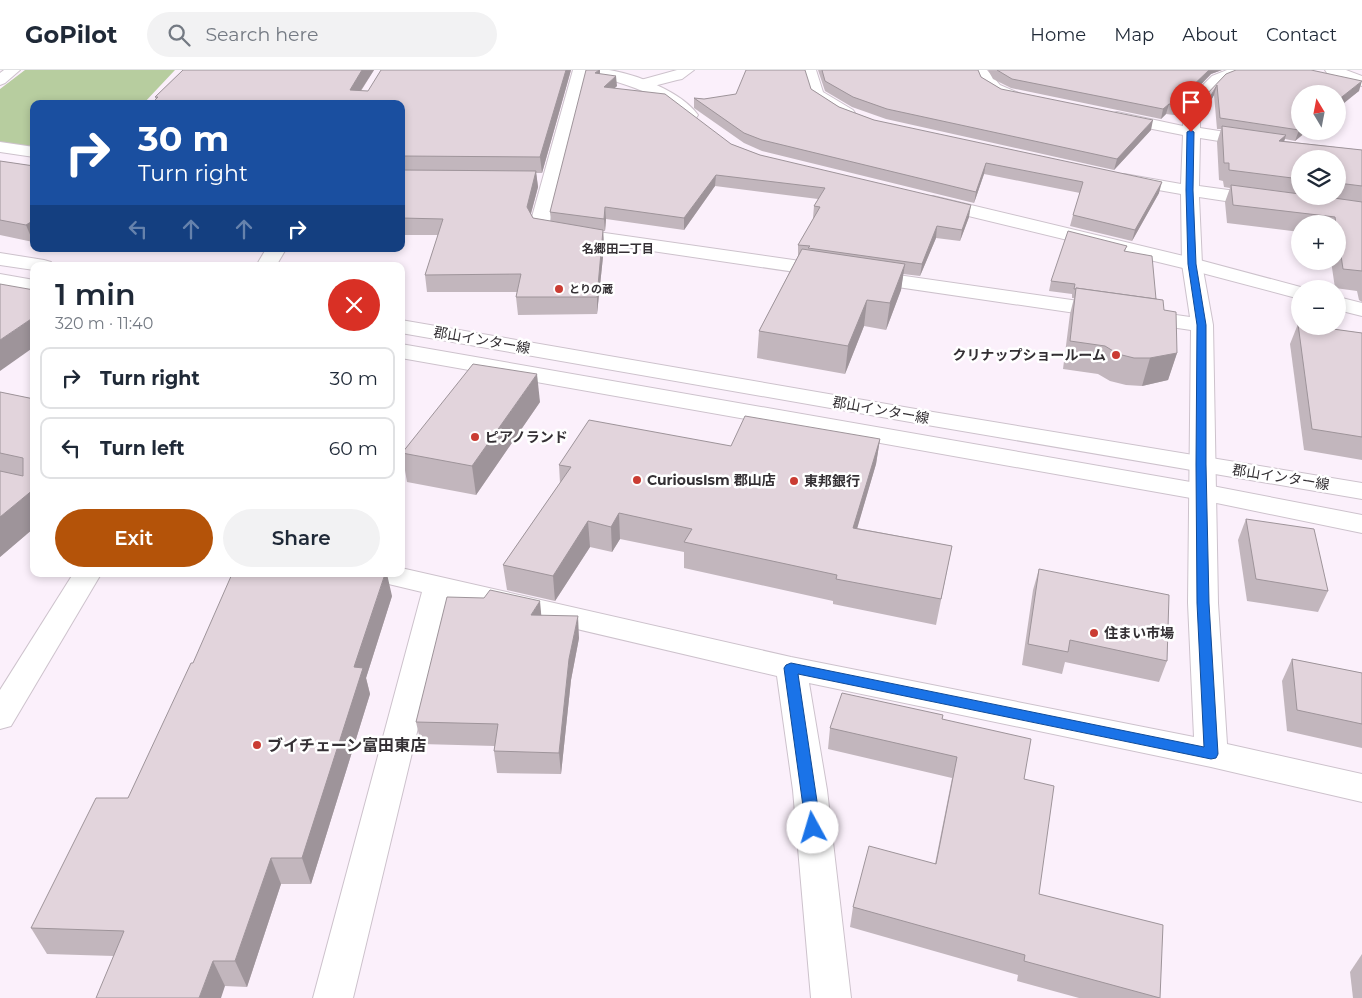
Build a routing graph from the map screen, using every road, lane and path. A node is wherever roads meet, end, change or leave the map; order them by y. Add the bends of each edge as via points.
1 (13, 70) edge
2 (580, 70) edge
3 (593, 70) edge
4 (687, 70) edge
5 (809, 70) edge
6 (1000, 70) edge
7 (1332, 70) edge
8 (981, 71) edge
9 (1231, 71) edge
10 (0, 80) edge
11 (1362, 81) edge
12 (642, 84) junction
13 (1033, 100) edge
14 (1097, 113) edge
15 (862, 119) edge
16 (703, 124) edge
17 (1191, 132) junction
18 (1276, 145) edge
19 (0, 147) edge
20 (30, 151) edge
21 (1104, 174) edge
22 (529, 180) edge
23 (549, 180) junction
24 (1190, 190) junction
25 (920, 199) edge
26 (1285, 204) edge
27 (0, 259) edge
28 (30, 264) edge
29 (1192, 264) junction
30 (0, 280) edge
31 (30, 285) edge
32 (1291, 291) edge
33 (1346, 305) edge
34 (1362, 310) edge
35 (1202, 325) junction
36 (405, 327) edge
37 (405, 352) edge
38 (1201, 478) junction
39 (1362, 491) edge
40 (1362, 524) edge
41 (85, 577) edge
42 (402, 577) edge
43 (438, 584) junction
44 (791, 668) junction
45 (0, 717) edge
46 (1211, 754) junction
47 (1362, 788) edge
48 (333, 998) edge
49 (831, 998) edge

1 - 10 street
2 - 23 street
3 - 12 street
4 - 12 street via 677,76
5 - 15 street via 816,94
6 - 8 street
7 - 11 street
8 - 13 street via 986,83 1005,94
9 - 17 street via 1217,78 1192,104
12 - 16 street via 670,99
14 - 17 street
17 - 18 street
17 - 24 street
19 - 20 street
21 - 24 street
22 - 23 street
23 - 35 street via 539,224 543,230
24 - 26 street
24 - 29 street
25 - 29 street
27 - 28 street
29 - 32 street
29 - 35 street
30 - 31 street
33 - 34 street
35 - 38 street
36 - 38 street, 郡山インター線
37 - 38 street
38 - 39 street, 郡山インター線
38 - 40 street
38 - 46 street via 1203,603
41 - 45 street
42 - 43 street
43 - 44 street
43 - 48 street
44 - 46 street
44 - 49 street via 810,790
46 - 47 street

